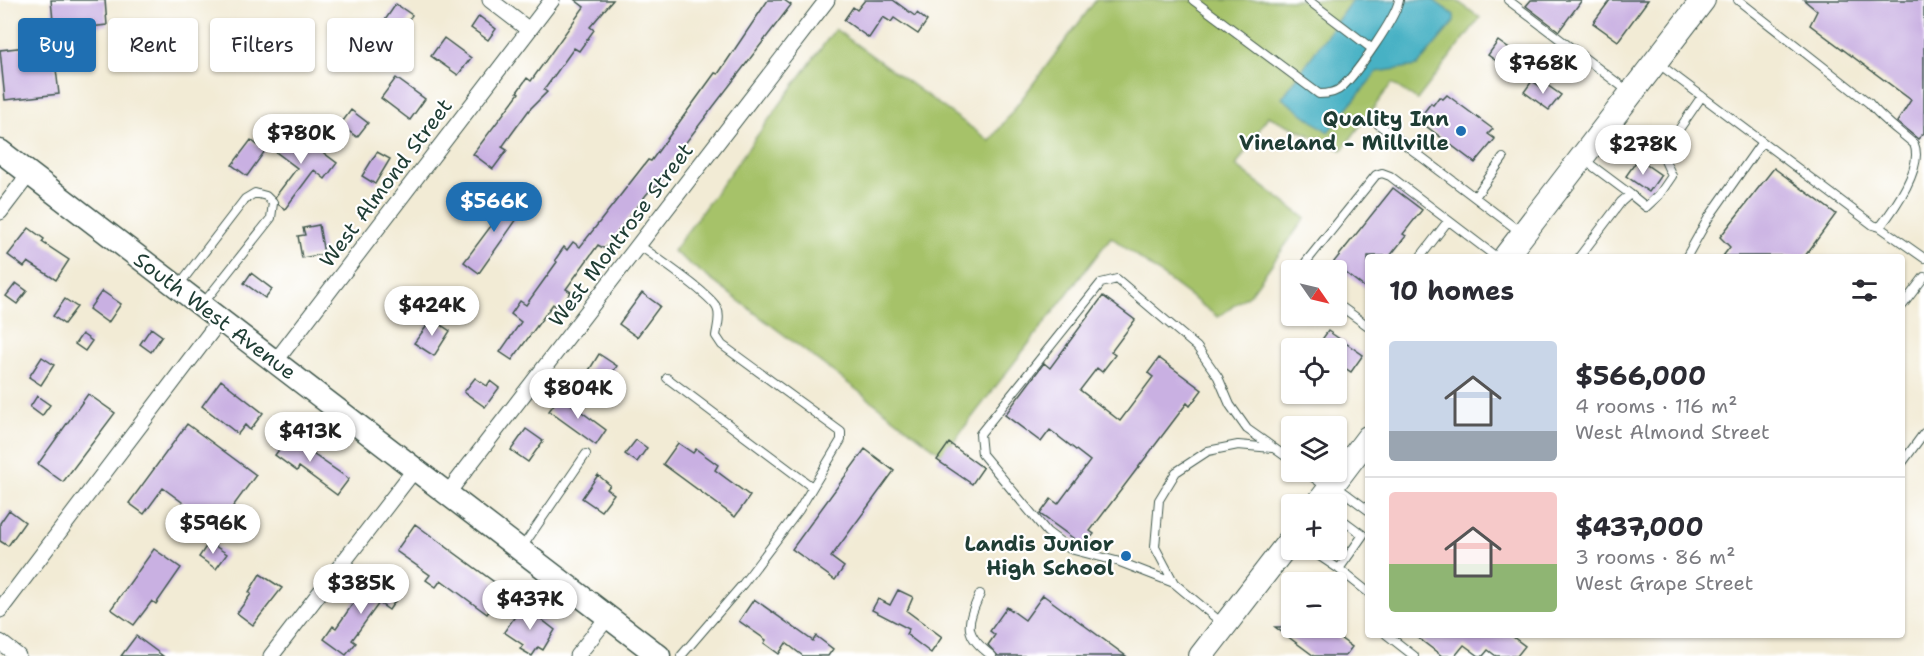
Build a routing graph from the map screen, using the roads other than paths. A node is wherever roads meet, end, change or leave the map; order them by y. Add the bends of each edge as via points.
1 (490, 0) edge
2 (552, 0) edge
3 (827, 0) edge
4 (1194, 0) edge
5 (1308, 0) edge
6 (1400, 0) edge
7 (1508, 0) edge
8 (1703, 0) edge
9 (1738, 0) edge
10 (529, 30) junction
11 (1371, 48) junction
12 (1656, 62) junction
13 (1632, 93) junction
14 (1702, 96) junction
15 (1378, 124) dead end
16 (1762, 142) junction
17 (0, 151) edge
18 (1503, 158) dead end
19 (1582, 158) junction
20 (29, 174) junction
21 (1630, 194) junction
22 (1475, 197) junction
23 (0, 212) edge
24 (1448, 221) junction
25 (1880, 227) junction
26 (1523, 234) junction
27 (639, 245) junction
28 (1423, 254) edge
29 (1492, 254) edge
30 (1508, 254) edge
31 (1582, 254) edge
32 (1688, 254) edge
33 (1924, 258) edge
34 (1307, 260) edge
35 (1924, 277) edge
36 (178, 288) junction
37 (1905, 302) edge
38 (201, 306) junction
39 (1347, 311) edge
40 (220, 320) junction
41 (1365, 324) edge
42 (275, 362) junction
43 (667, 378) dead end
44 (1924, 433) edge
45 (1365, 442) edge
46 (1273, 448) junction
47 (1281, 453) edge
48 (585, 454) dead end
49 (1905, 459) edge
50 (415, 469) junction
51 (812, 487) junction
52 (447, 494) junction
53 (1330, 494) edge
54 (1347, 505) edge
55 (1365, 509) edge
56 (1347, 520) edge
57 (521, 550) junction
58 (1281, 552) edge
59 (1347, 558) edge
60 (1326, 560) edge
61 (1345, 560) edge
62 (1339, 569) junction
63 (1174, 583) junction
64 (1365, 590) edge
65 (980, 594) dead end
66 (0, 610) edge
67 (608, 617) junction
68 (1225, 625) junction
69 (1391, 638) edge
70 (0, 642) edge
71 (18, 656) edge
72 (271, 656) edge
73 (577, 656) edge
74 (659, 656) edge
75 (681, 656) edge
76 (992, 656) edge
77 (1201, 656) edge
78 (1414, 656) edge

1 - 10 street
2 - 10 street, West Almond Street
3 - 27 street, West Montrose Street
4 - 11 lane via 1319,94 1342,87
5 - 11 lane
6 - 11 lane
7 - 13 lane
8 - 12 main road
9 - 25 lane via 1869,103 1916,146 1921,157 1917,181
10 - 42 street, West Almond Street
12 - 13 main road
12 - 14 lane
13 - 19 main road
14 - 16 lane
14 - 21 lane via 1662,154 1672,176 1659,195 1646,207
15 - 22 lane
16 - 25 lane
16 - 32 lane
17 - 20 street, South West Avenue
18 - 22 lane
19 - 21 lane
19 - 26 main road
20 - 23 street
20 - 36 street, South West Avenue
21 - 31 lane
22 - 26 lane
24 - 28 lane
24 - 29 lane
24 - 34 lane via 1382,173 1376,175
25 - 33 lane
26 - 30 main road
27 - 51 lane via 717,308 716,336 722,345 841,432 841,440
27 - 52 street, West Montrose Street
35 - 37 lane
36 - 38 street, South West Avenue
36 - 38 lane via 245,199 255,193 266,196 273,203 272,218
38 - 40 street, South West Avenue
39 - 41 lane
40 - 42 street, South West Avenue
40 - 66 street
42 - 50 street, South West Avenue
43 - 51 lane
44 - 49 lane
45 - 53 main road
46 - 47 lane
46 - 63 lane via 1238,445 1208,452 1176,472 1159,500 1155,547
46 - 63 lane via 1246,429 1197,347 1117,279 1101,283 980,434 982,454 1047,532 1070,549 1120,562
48 - 57 lane
50 - 52 street, South West Avenue
50 - 72 street
51 - 75 lane via 743,584
52 - 57 street, South West Avenue
54 - 55 lane
56 - 59 lane via 1363,535
57 - 67 street, South West Avenue
58 - 68 main road
60 - 62 lane
61 - 62 lane
62 - 64 lane
63 - 68 lane
65 - 76 lane via 970,616 969,630
67 - 73 street
67 - 74 street, South West Avenue
68 - 77 main road
69 - 78 lane
70 - 71 street

